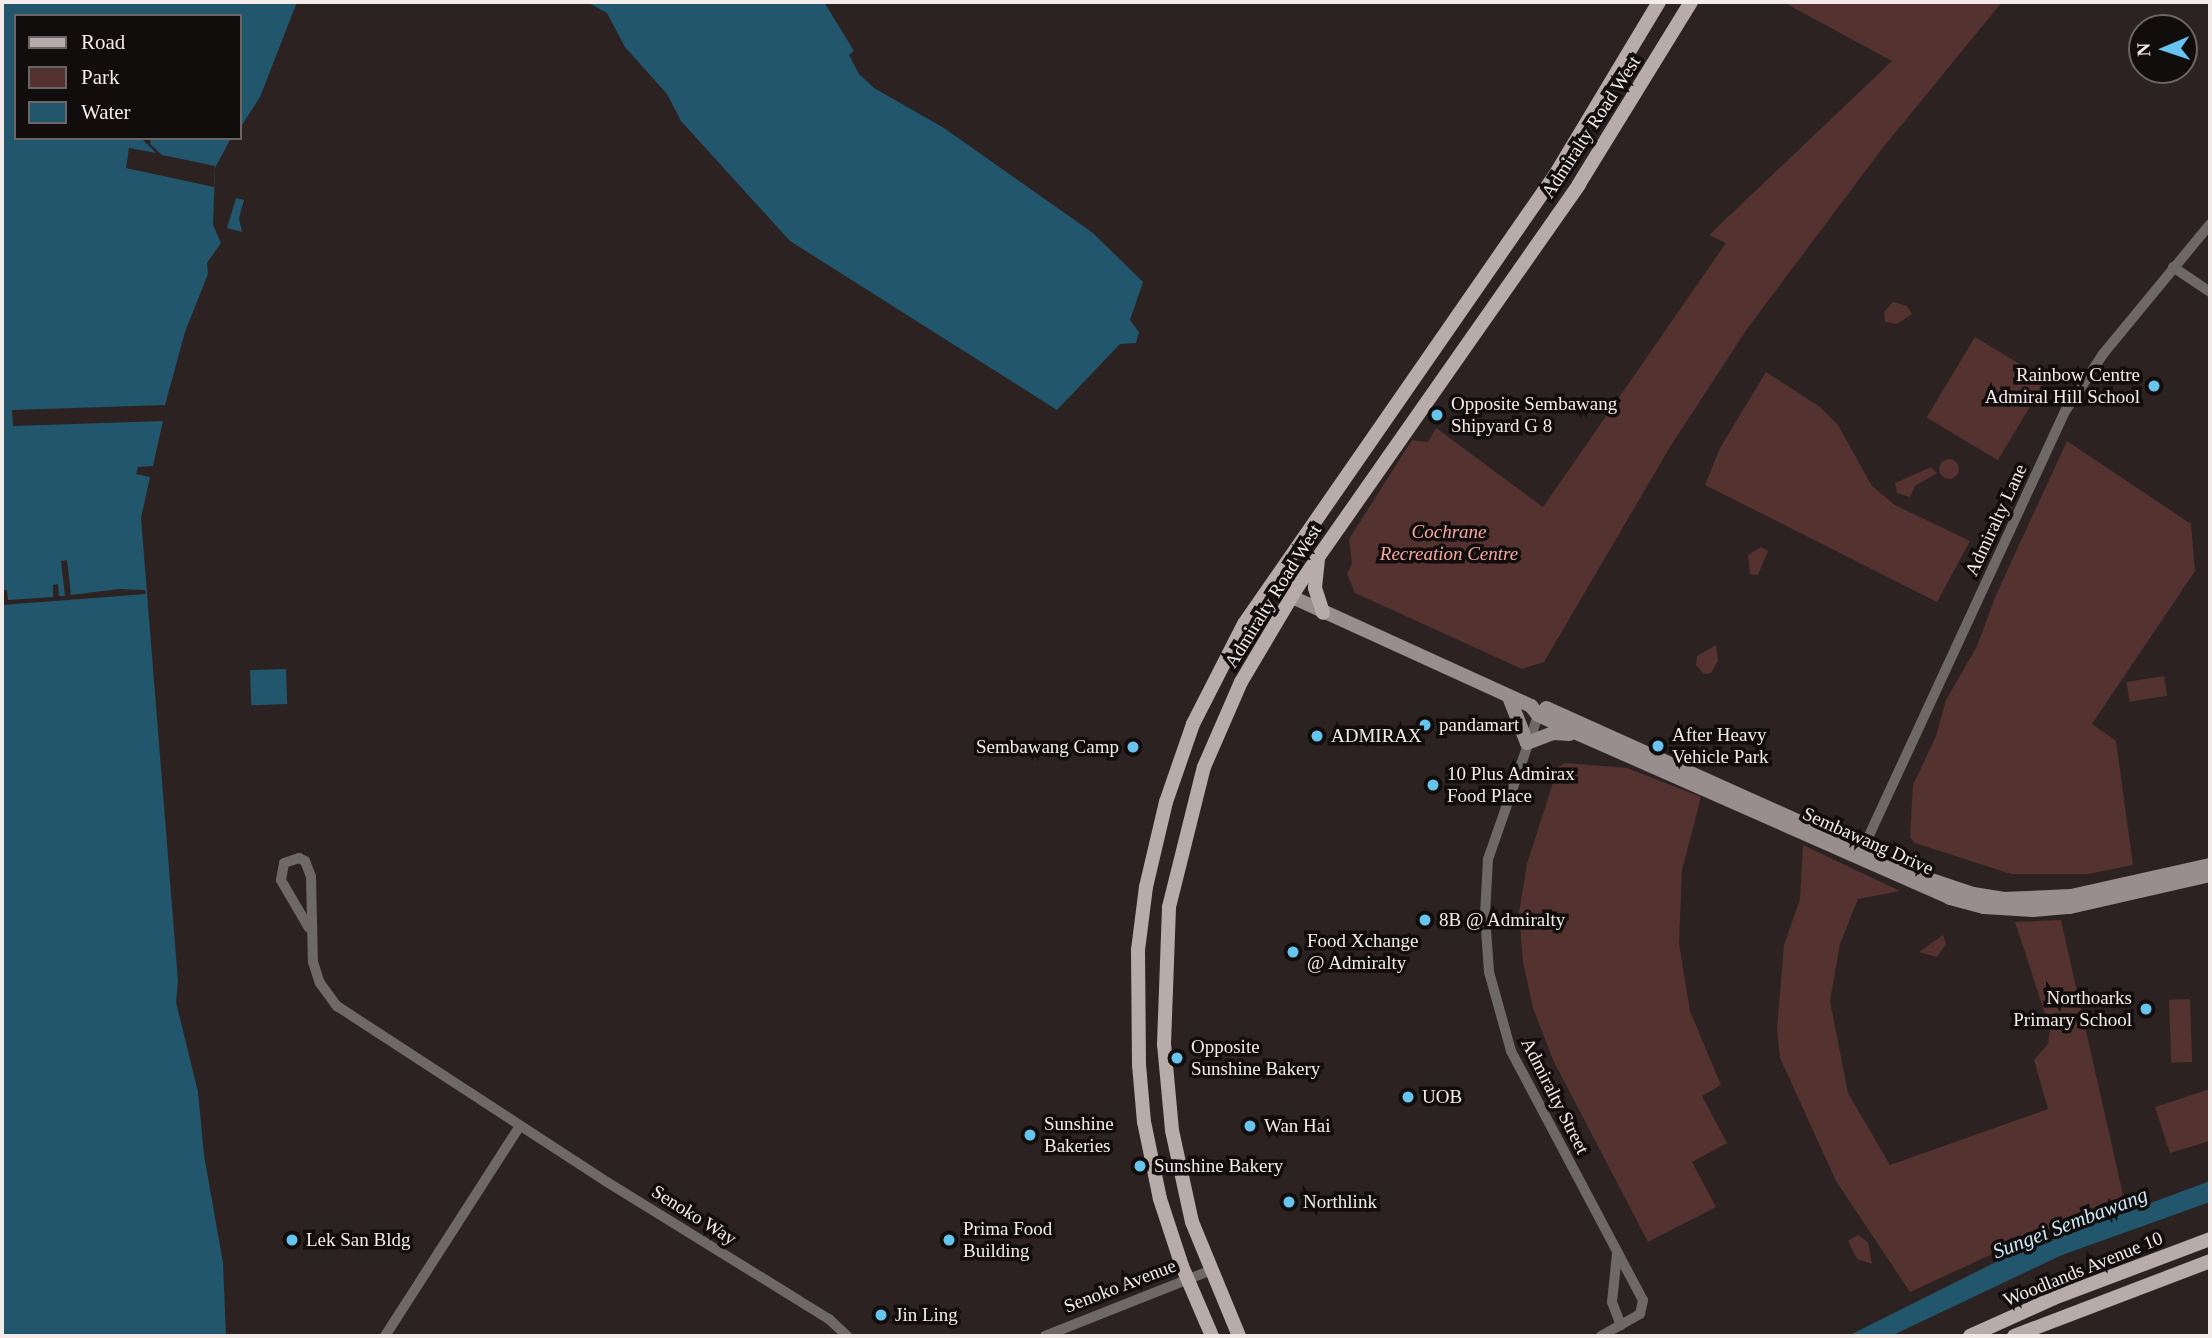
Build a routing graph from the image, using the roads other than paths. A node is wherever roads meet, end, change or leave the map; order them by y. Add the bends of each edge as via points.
1 (1659, 2) edge
2 (1691, 2) edge
3 (2210, 224) edge
4 (2174, 267) junction
5 (2210, 292) edge
6 (1319, 554) junction
7 (1292, 597) junction
8 (1256, 606) junction
9 (1323, 613) junction
10 (1509, 696) junction
11 (1537, 709) junction
12 (1579, 734) junction
13 (1527, 743) junction
14 (1861, 854) junction
15 (2210, 865) edge
16 (2210, 875) edge
17 (309, 928) junction
18 (520, 1126) junction
19 (2210, 1239) edge
20 (1616, 1251) junction
21 (2210, 1261) edge
22 (1209, 1271) junction
23 (1186, 1279) junction
24 (1621, 1325) junction
25 (1975, 1335) edge
26 (2018, 1335) edge
27 (386, 1336) edge
28 (847, 1336) edge
29 (1045, 1336) edge
30 (1212, 1336) edge
31 (1239, 1336) edge
32 (1601, 1336) edge

1 - 8 main road, Admiralty Road West via 1555,175
2 - 6 main road, Admiralty Road West via 1599,154
3 - 4 street, Admiralty Lane
4 - 5 street
4 - 14 street, Admiralty Lane via 2103,354 2066,410
6 - 7 main road, Admiralty Road West
6 - 9 main road via 1315,588
7 - 8 main road via 1276,594
7 - 9 main road, Sembawang Drive
7 - 22 main road, Admiralty Road West via 1247,670 1217,732 1189,815 1169,907 1163,1008 1167,1086 1178,1166
8 - 23 main road, Admiralty Road West via 1193,724 1166,802 1146,887 1138,950 1144,1122 1160,1199
9 - 10 main road, Sembawang Drive
10 - 11 main road, Sembawang Drive
10 - 13 main road
11 - 12 main road, Sembawang Drive
11 - 13 street, Admiralty Street
11 - 14 main road, Sembawang Drive
12 - 13 main road via 1553,733
12 - 14 main road, Sembawang Drive
13 - 20 street, Admiralty Street via 1488,859 1489,972 1511,1051
14 - 15 main road, Sembawang Drive via 1948,888 2003,899 2071,896
14 - 16 main road, Sembawang Drive via 1950,898 2018,910 2070,907
17 - 17 street, Senoko Way via 281,880 284,863 299,858 311,877
17 - 18 street, Senoko Way via 320,983 337,1006
18 - 27 street
18 - 28 street, Senoko Way via 829,1319
19 - 25 main road, Woodlands Avenue 10 via 2053,1297
20 - 24 street, Admiralty Street via 1619,1266 1612,1302
20 - 24 street, Admiralty Street via 1644,1307
21 - 26 main road, Woodlands Avenue 10
22 - 23 street, Senoko Avenue
22 - 31 main road, Admiralty Road West
23 - 29 street, Senoko Avenue
23 - 30 main road, Admiralty Road West
24 - 32 street, Admiralty Street

